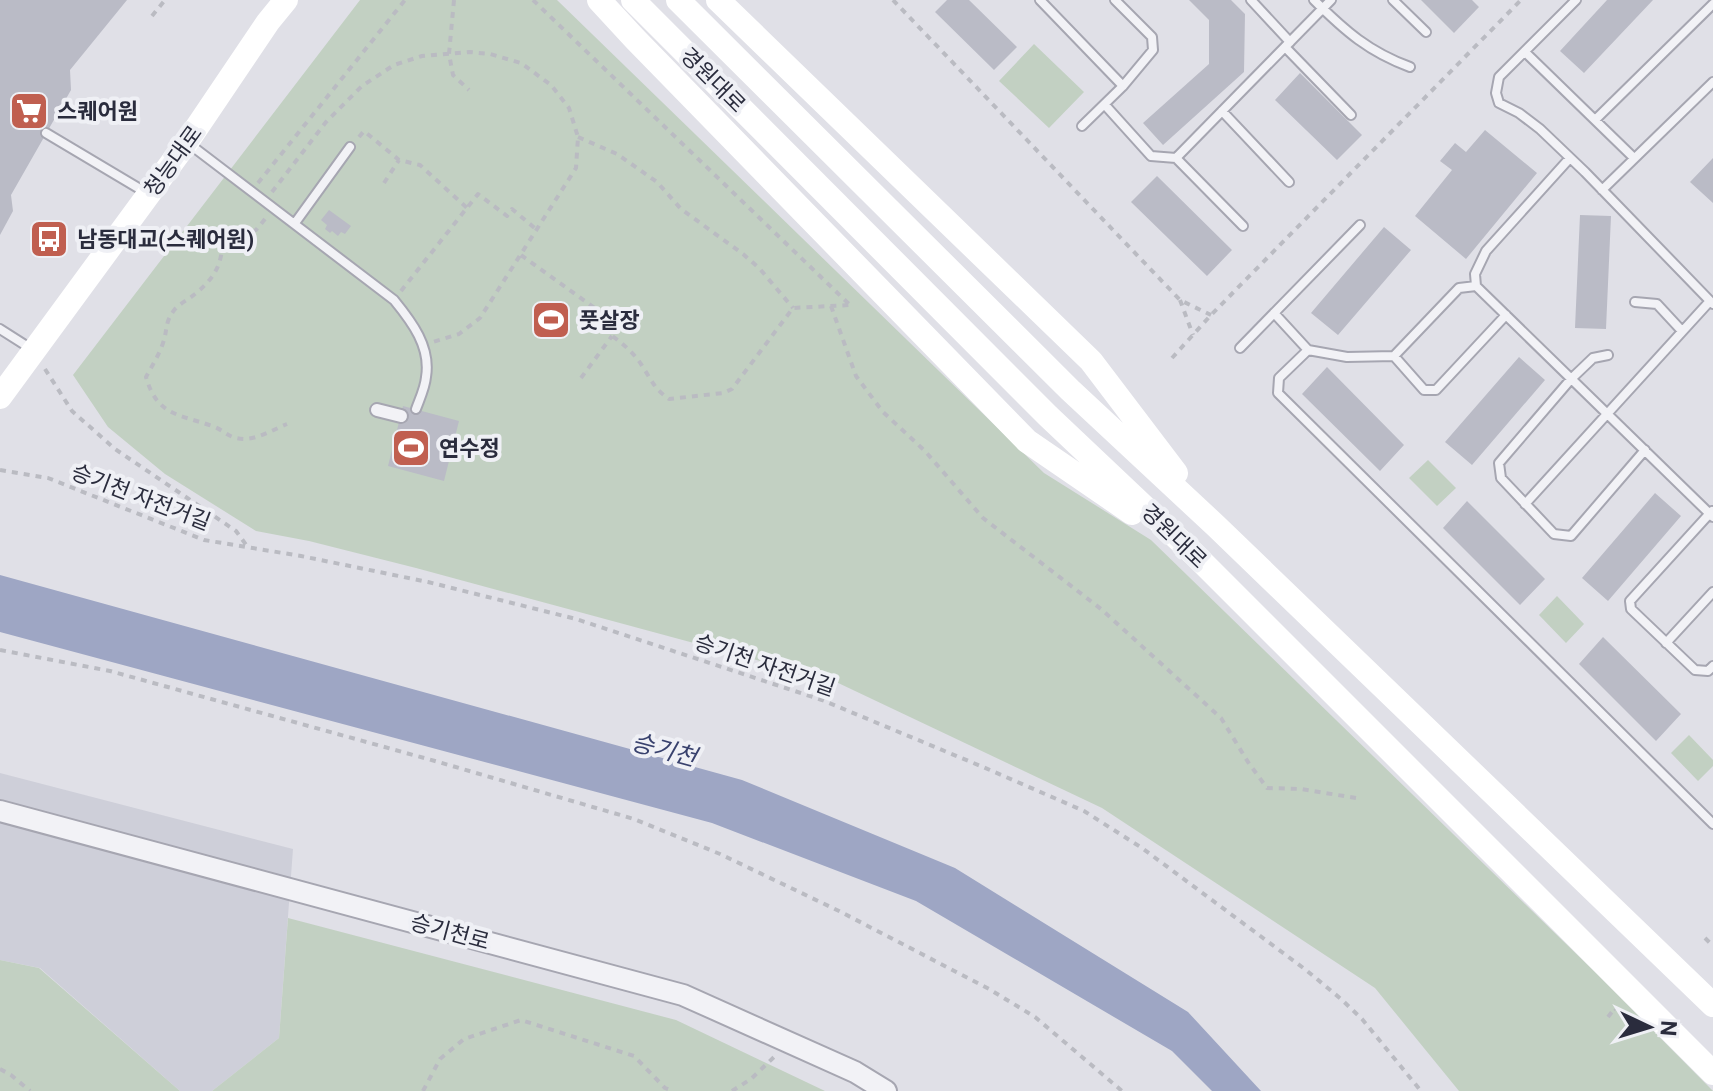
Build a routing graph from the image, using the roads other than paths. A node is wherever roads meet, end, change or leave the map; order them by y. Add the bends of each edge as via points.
1 (286, 0) edge
2 (305, 0) edge
3 (592, 0) edge
4 (599, 0) edge
5 (633, 0) edge
6 (678, 0) edge
7 (718, 0) edge
8 (1040, 0) edge
9 (1059, 0) edge
10 (1115, 0) edge
11 (1251, 0) edge
12 (1314, 0) edge
13 (1331, 0) edge
14 (1393, 0) edge
15 (1576, 0) edge
16 (1713, 4) edge
17 (1323, 8) junction
18 (1049, 9) junction
19 (269, 11) edge
20 (1426, 32) dead end
21 (635, 39) junction
22 (1288, 44) junction
23 (1525, 52) junction
24 (1410, 67) dead end
25 (1713, 82) edge
26 (1123, 86) junction
27 (1105, 105) junction
28 (1222, 111) junction
29 (1351, 115) dead end
30 (1595, 120) junction
31 (1082, 126) dead end
32 (46, 133) dead end
33 (187, 142) junction
34 (352, 144) road end
35 (1176, 158) junction
36 (1634, 158) junction
37 (1569, 159) junction
38 (1289, 182) dead end
39 (1602, 190) junction
40 (149, 194) junction
41 (295, 223) junction
42 (1360, 225) dead end
43 (1243, 226) dead end
44 (1476, 286) junction
45 (1635, 302) dead end
46 (1711, 303) edge
47 (1274, 313) junction
48 (1506, 315) junction
49 (0, 329) edge
50 (1682, 331) junction
51 (1240, 348) dead end
52 (1308, 350) junction
53 (33, 351) junction
54 (1608, 355) dead end
55 (1394, 356) junction
56 (1571, 379) junction
57 (0, 397) edge
58 (416, 409) dead end
59 (377, 410) dead end
60 (1606, 413) junction
61 (401, 416) dead end
62 (1645, 450) junction
63 (1525, 504) junction
64 (1712, 514) edge
65 (1216, 526) junction
66 (1194, 554) junction
67 (1713, 592) edge
68 (1666, 643) junction
69 (1713, 666) edge
70 (0, 811) edge
71 (1713, 824) edge
72 (1713, 1005) edge
73 (1713, 1073) edge
74 (886, 1091) edge

1 - 19 main road, 청능대로
2 - 19 main road
3 - 21 main road
4 - 21 main road
5 - 66 main road, 경원대로 via 1048,416
6 - 65 main road, 경원대로 via 1070,390
7 - 65 main road via 1091,361
8 - 18 lane
9 - 18 lane
10 - 26 lane via 1152,37 1153,50
11 - 22 lane
12 - 17 lane
13 - 17 lane
14 - 20 lane
15 - 23 lane
16 - 30 lane
17 - 22 lane
17 - 24 lane via 1362,43
18 - 26 lane
19 - 33 main road, 청능대로
21 - 66 main road via 1027,441
22 - 28 lane
22 - 29 lane
23 - 30 lane
23 - 37 lane via 1499,77 1499,103 1540,129
25 - 36 lane
26 - 27 lane
27 - 31 lane
27 - 35 lane via 1151,156
28 - 35 lane
28 - 38 lane
30 - 36 lane
32 - 40 lane
33 - 40 main road, 청능대로
33 - 41 lane
34 - 41 lane
35 - 43 lane
36 - 39 lane
37 - 39 lane
37 - 44 lane via 1486,251 1475,274
39 - 46 lane
40 - 53 main road, 청능대로
41 - 58 lane via 394,300 408,318 424,345 427,364
42 - 47 lane
44 - 48 lane
44 - 55 lane via 1459,288
45 - 50 lane via 1657,304
46 - 50 lane
47 - 51 lane
47 - 52 lane
48 - 55 lane via 1436,390 1424,390
48 - 56 lane
49 - 53 lane
50 - 60 lane
52 - 55 lane via 1347,357
52 - 71 lane via 1279,378 1278,393
53 - 57 main road, 청능대로
54 - 56 lane via 1593,358
56 - 60 lane
56 - 63 lane via 1499,463 1501,478
59 - 61 street
60 - 62 lane
60 - 63 lane
62 - 63 lane via 1571,536 1554,534
62 - 64 lane
64 - 68 lane via 1630,601 1631,609
65 - 72 main road, 경원대로
66 - 73 main road, 경원대로
67 - 68 lane
68 - 69 lane via 1695,670
70 - 74 street, 승기천로 via 683,995

